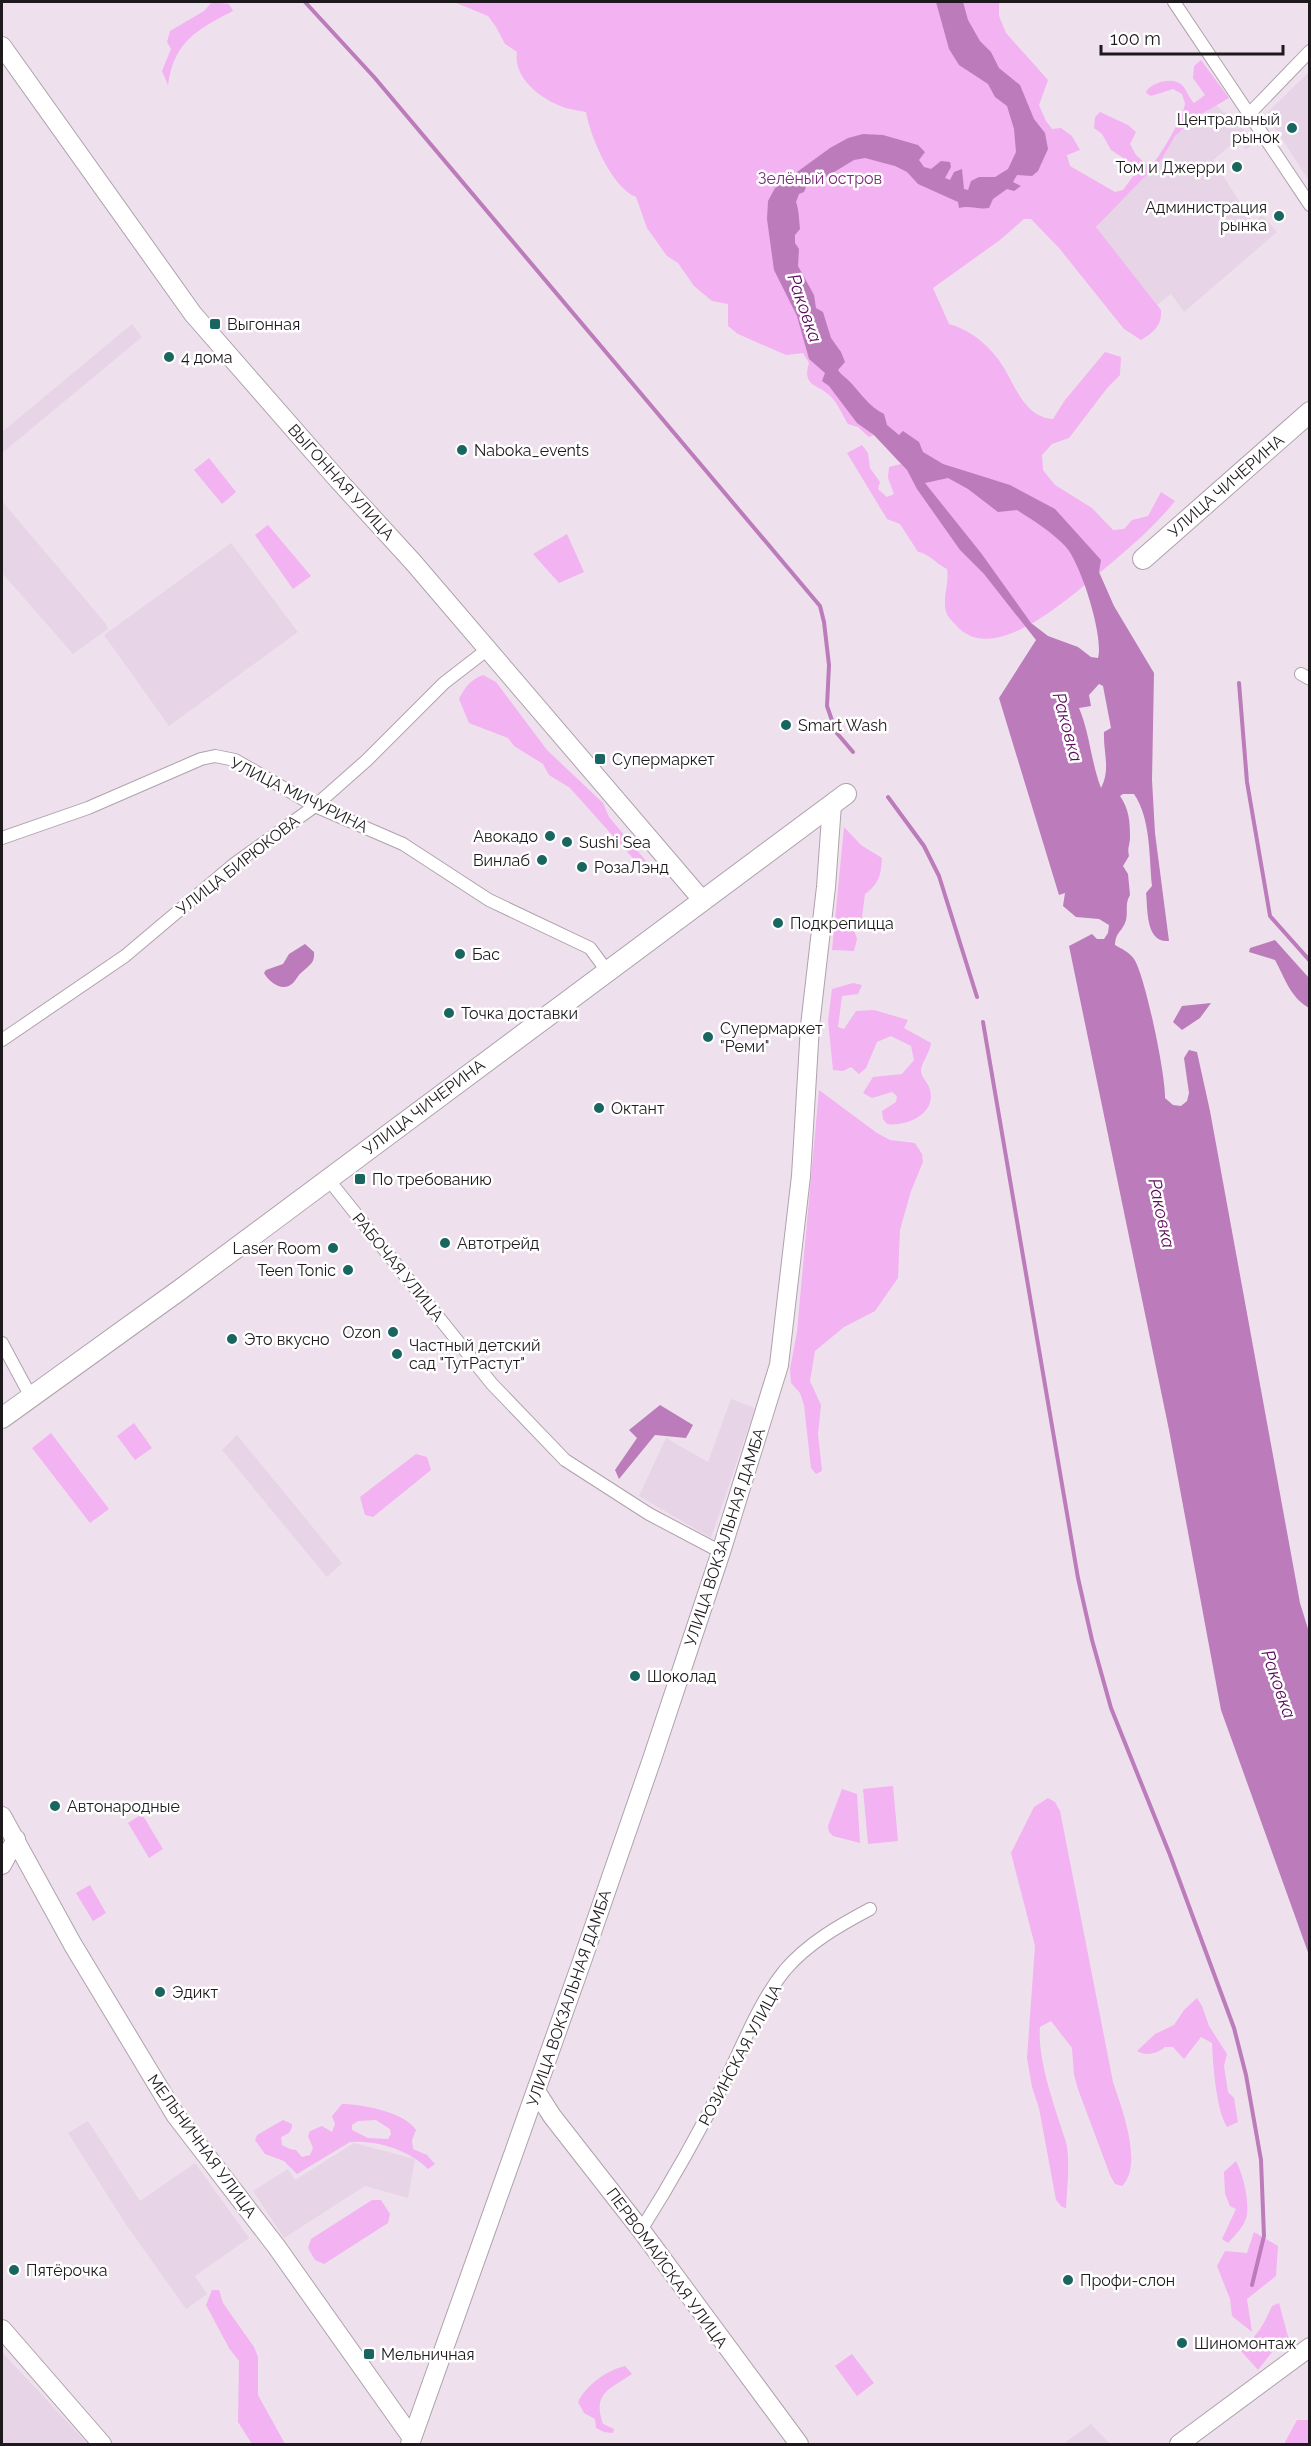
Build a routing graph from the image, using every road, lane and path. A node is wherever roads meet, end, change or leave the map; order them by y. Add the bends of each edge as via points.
1 (1174, 2) edge
2 (2, 46) edge
3 (1310, 51) edge
4 (1250, 113) junction
5 (1310, 205) edge
6 (1310, 412) edge
7 (1143, 559) dead end
8 (488, 649) junction
9 (839, 799) joint
10 (315, 806) junction
11 (2, 838) edge
12 (702, 901) junction
13 (607, 971) junction
14 (2, 1040) edge
15 (328, 1179) junction
16 (2, 1342) edge
17 (31, 1397) junction
18 (2, 1418) edge
19 (721, 1552) junction
20 (2, 1815) edge
21 (16, 1839) junction
22 (2, 1865) edge
23 (870, 1909) dead end
24 (536, 2091) junction
25 (641, 2230) junction
26 (2, 2329) edge
27 (1307, 2349) edge
28 (411, 2441) edge
29 (102, 2445) edge
30 (799, 2445) edge
31 (1179, 2445) edge

1 - 4 street
2 - 8 street, ВЫГОННАЯ УЛИЦА via 193,314
3 - 4 street
4 - 5 street
6 - 7 main road, УЛИЦА ЧИЧЕРИНА
8 - 10 street, УЛИЦА БИРЮКОВА via 444,684
8 - 12 street, ВЫГОННАЯ УЛИЦА
9 - 12 main road, УЛИЦА ЧИЧЕРИНА
9 - 19 street, УЛИЦА ВОКЗАЛЬНАЯ ДАМБА via 810,1026 801,1176 779,1365
10 - 11 street, УЛИЦА МИЧУРИНА via 254,769 215,756
10 - 13 street, УЛИЦА МИЧУРИНА via 403,844 489,900 590,948
10 - 14 street, УЛИЦА БИРЮКОВА via 233,864 125,956
12 - 13 main road, УЛИЦА ЧИЧЕРИНА
13 - 15 main road, УЛИЦА ЧИЧЕРИНА
15 - 17 main road, УЛИЦА ЧИЧЕРИНА
15 - 19 street, РАБОЧАЯ УЛИЦА via 492,1384 565,1460 640,1508
16 - 17 street
17 - 18 main road, УЛИЦА ЧИЧЕРИНА
19 - 24 street, УЛИЦА ВОКЗАЛЬНАЯ ДАМБА
20 - 21 street, МЕЛЬНИЧНАЯ УЛИЦА
21 - 22 street
21 - 28 street, МЕЛЬНИЧНАЯ УЛИЦА via 73,1945 176,2116 276,2247
23 - 25 street, РОЗИНСКАЯ УЛИЦА via 807,1948 786,1970 752,2025 697,2137
24 - 25 street, ПЕРВОМАЙСКАЯ УЛИЦА
24 - 28 street, УЛИЦА ВОКЗАЛЬНАЯ ДАМБА
25 - 30 street, ПЕРВОМАЙСКАЯ УЛИЦА
26 - 29 street
27 - 31 street

